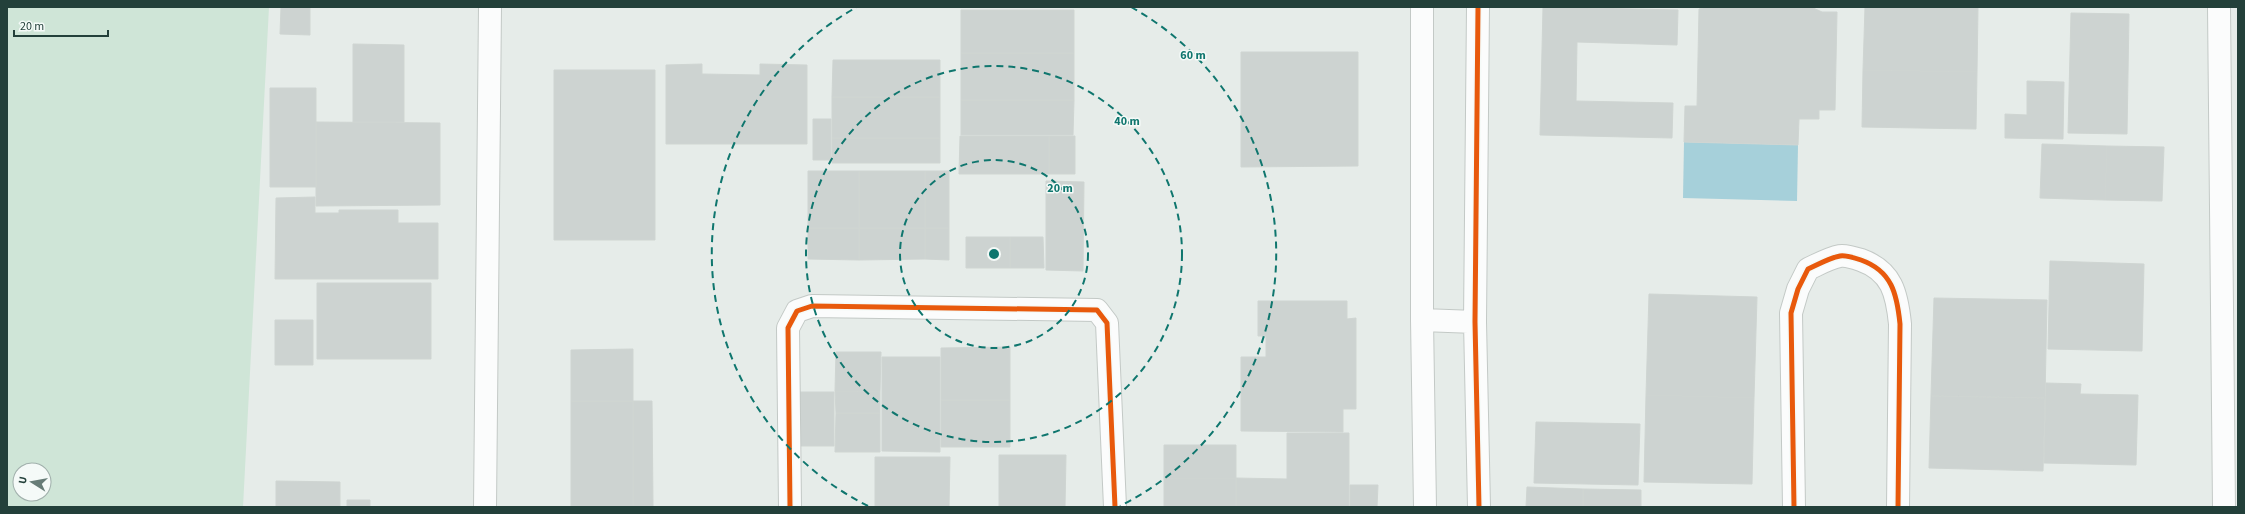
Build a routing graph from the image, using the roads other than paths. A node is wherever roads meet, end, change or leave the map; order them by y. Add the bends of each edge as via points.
1 (490, 7) edge
2 (1422, 7) edge
3 (1478, 7) edge
4 (2219, 7) edge
5 (1422, 320) junction
6 (1475, 322) junction
7 (485, 507) edge
8 (790, 507) edge
9 (1115, 507) edge
10 (1425, 507) edge
11 (1479, 507) edge
12 (1794, 507) edge
13 (1898, 507) edge
14 (2224, 507) edge

1 - 7 street
2 - 5 street
3 - 6 street
4 - 14 street
5 - 6 street
5 - 10 street
6 - 11 street
8 - 9 street via 788,328 796,311 812,306 1098,310 1107,323
12 - 13 street via 1791,313 1798,289 1808,269 1840,256 1874,265 1889,280 1897,298 1900,324

